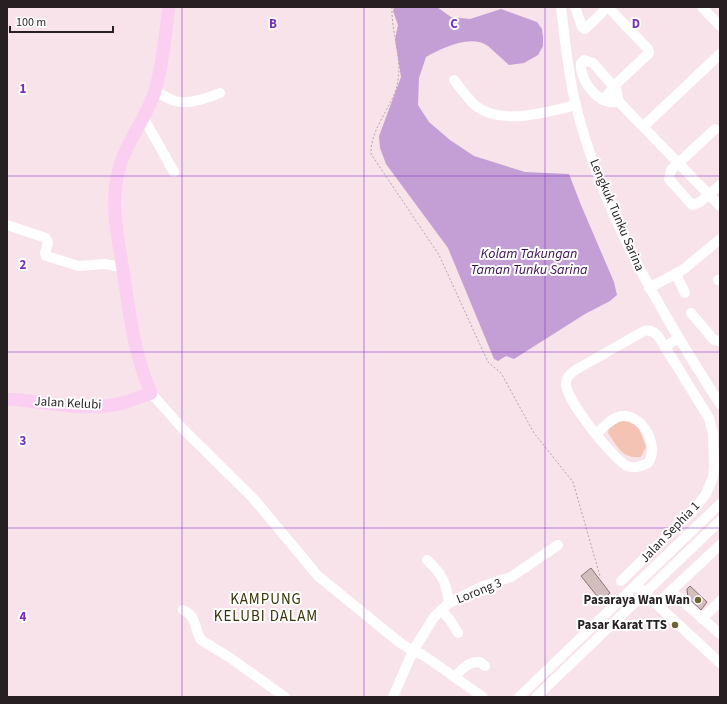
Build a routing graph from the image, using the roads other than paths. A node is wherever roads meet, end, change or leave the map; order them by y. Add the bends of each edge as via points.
1 (169, 7) edge
2 (561, 7) edge
3 (608, 7) edge
4 (702, 7) edge
5 (578, 9) edge
6 (720, 26) edge
7 (720, 54) edge
8 (454, 80) dead end
9 (614, 87) junction
10 (155, 91) junction
11 (220, 93) dead end
12 (603, 100) junction
13 (619, 102) junction
14 (576, 105) junction
15 (143, 116) junction
16 (644, 126) junction
17 (715, 129) dead end
18 (678, 163) junction
19 (174, 172) dead end
20 (720, 185) edge
21 (710, 195) junction
22 (720, 206) edge
23 (7, 225) edge
24 (720, 238) edge
25 (122, 267) junction
26 (676, 274) junction
27 (649, 288) junction
28 (685, 293) dead end
29 (691, 313) dead end
30 (678, 338) junction
31 (720, 341) edge
32 (665, 347) junction
33 (151, 393) junction
34 (7, 399) edge
35 (720, 404) edge
36 (596, 434) junction
37 (720, 504) edge
38 (720, 521) edge
39 (558, 545) dead end
40 (718, 551) edge
41 (427, 560) dead end
42 (620, 581) dead end
43 (636, 585) junction
44 (671, 591) junction
45 (644, 593) junction
46 (720, 601) edge
47 (657, 604) junction
48 (445, 606) junction
49 (183, 610) dead end
50 (702, 619) junction
51 (458, 633) dead end
52 (720, 634) edge
53 (413, 651) junction
54 (720, 663) edge
55 (485, 666) dead end
56 (455, 677) junction
57 (285, 697) edge
58 (393, 697) edge
59 (483, 697) edge
60 (519, 697) edge
61 (536, 697) edge

1 - 10 main road
2 - 14 street, Lengkuk Tunku Sarina
3 - 5 street via 585,29 582,27
3 - 9 street via 649,53
4 - 6 street
7 - 16 street
8 - 14 street via 476,105 498,114 523,116
9 - 12 street
9 - 12 street via 593,63 587,60 582,62 583,78
9 - 13 street
10 - 11 street via 183,102 203,100
10 - 15 main road
12 - 13 street
13 - 16 street
14 - 27 street, Lengkuk Tunku Sarina via 612,211
15 - 19 street
15 - 25 main road via 126,148 116,186 116,229
16 - 18 street
17 - 18 street
18 - 21 street
18 - 21 street via 671,170 669,181 690,204 698,204
20 - 21 street
21 - 22 street
23 - 25 street via 46,238 46,256 79,266 104,264
24 - 26 street
25 - 33 main road via 136,354
26 - 27 street
26 - 28 street
27 - 30 street, Lengkuk Tunku Sarina
29 - 31 street via 714,340
30 - 32 street
30 - 35 street, Lengkuk Tunku Sarina
32 - 36 street, Jalan Sephia 1 via 654,332 644,331 568,375 568,393
32 - 42 street, Jalan Sephia 1 via 709,418 713,437 713,477 706,494 691,513
33 - 34 main road, Jalan Kelubi via 104,406
33 - 53 street via 182,428 253,498 318,576
36 - 36 street, Jalan Sephia 1 via 615,418 634,418 650,439 650,460 645,464 629,466
37 - 43 street
38 - 45 street
39 - 48 street, Lorong 3 via 511,577 483,586
40 - 44 street
41 - 48 street via 444,580
43 - 45 street
43 - 60 street
44 - 47 street
44 - 50 street
45 - 47 street
45 - 61 street
46 - 50 street
47 - 54 street
48 - 51 street
48 - 53 street, Lorong 3 via 434,617
49 - 57 street via 190,613 201,640
50 - 52 street
53 - 56 street
53 - 58 street, Lorong 3
55 - 56 street via 480,662 472,662
56 - 59 street

